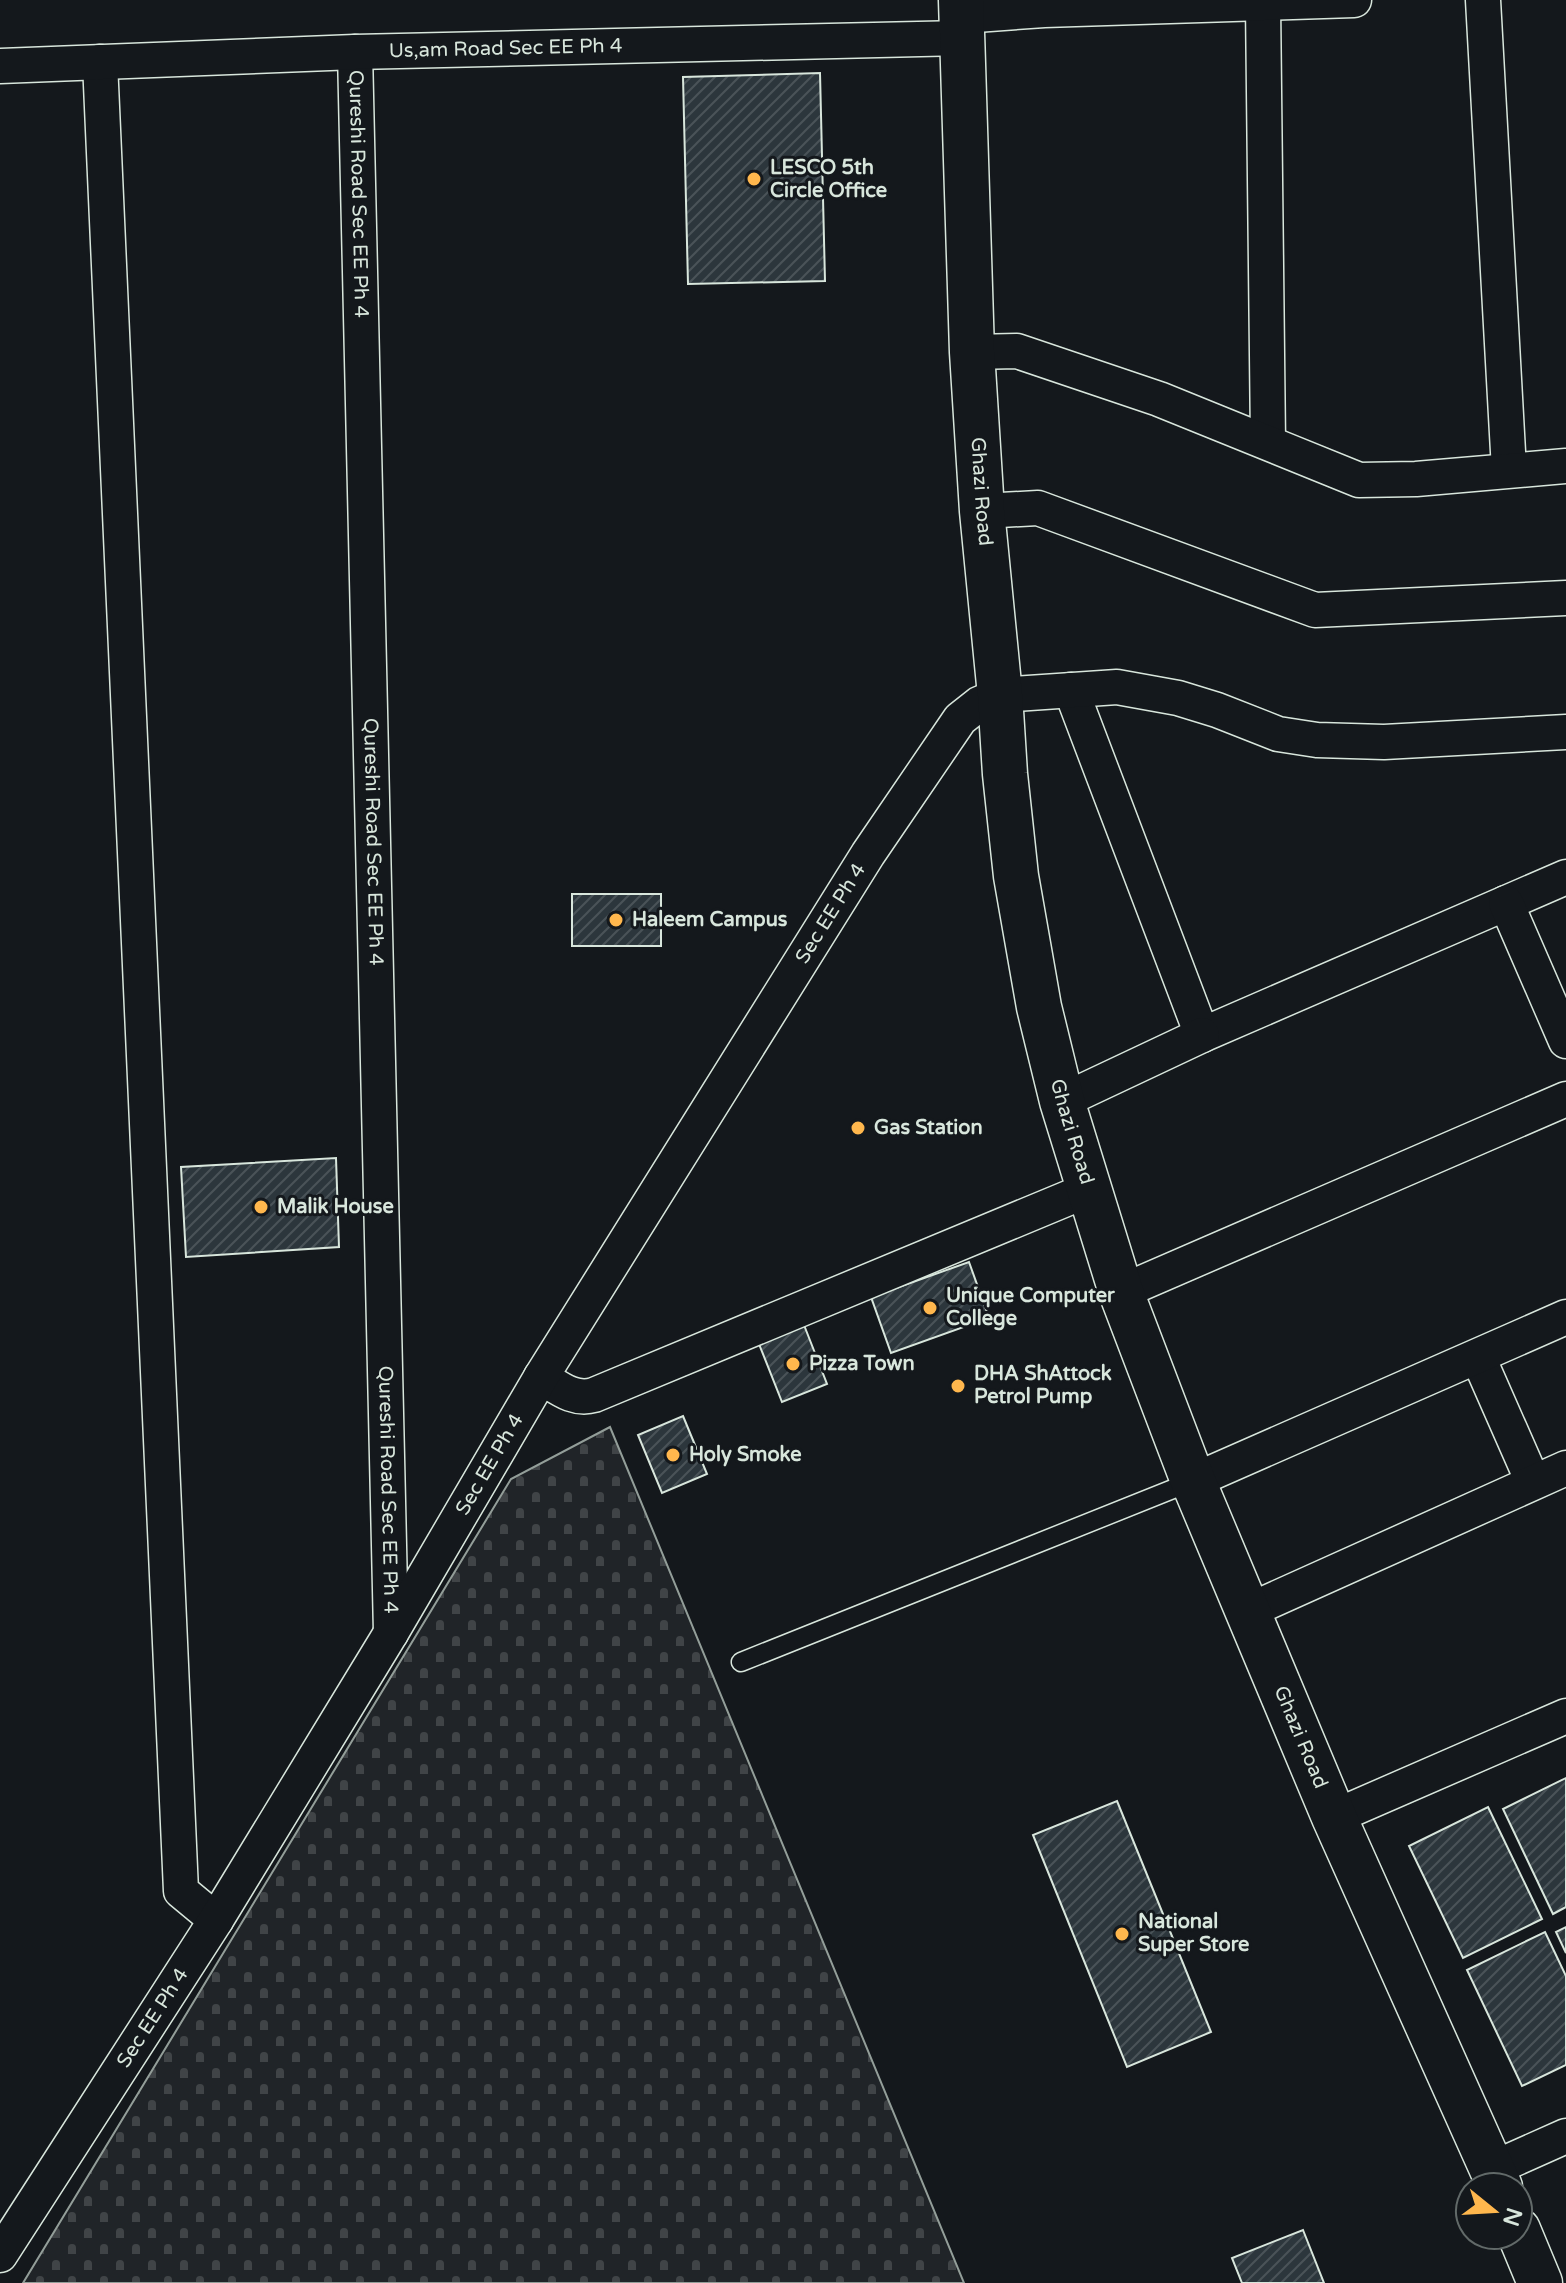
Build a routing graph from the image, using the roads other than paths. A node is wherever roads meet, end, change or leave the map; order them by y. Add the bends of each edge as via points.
1 (1354, 0) edge
2 (1483, 0) edge
3 (1263, 3) junction
4 (962, 18) edge
5 (355, 52) junction
6 (100, 62) junction
7 (0, 66) edge
8 (972, 352) junction
9 (1268, 442) junction
10 (1566, 466) edge
11 (1509, 470) junction
12 (982, 511) junction
13 (1566, 598) edge
14 (1071, 690) junction
15 (1000, 695) junction
16 (1566, 732) edge
17 (1566, 877) edge
18 (1506, 903) junction
19 (1202, 1035) junction
20 (1566, 1041) edge
21 (1566, 1099) edge
22 (1062, 1101) junction
23 (1090, 1189) junction
24 (1121, 1292) junction
25 (1566, 1317) edge
26 (1478, 1357) junction
27 (541, 1377) junction
28 (1566, 1468) edge
29 (1193, 1481) junction
30 (1533, 1482) junction
31 (1246, 1612) junction
32 (391, 1633) junction
33 (741, 1662) dead end
34 (1566, 1716) edge
35 (1334, 1817) junction
36 (216, 1920) junction
37 (1566, 2136) edge
38 (1493, 2171) edge
39 (1508, 2171) edge
40 (1527, 2251) edge
41 (0, 2255) edge
42 (1540, 2283) edge

1 - 3 street, Us,am Road Sec EE Ph 4
2 - 11 street
3 - 4 street, Us,am Road Sec EE Ph 4
3 - 9 street
4 - 5 street, Us,am Road Sec EE Ph 4
4 - 8 main road, Ghazi Road
5 - 6 street, Us,am Road Sec EE Ph 4
5 - 32 street, Qureshi Road Sec EE Ph 4
6 - 7 street, Us,am Road Sec EE Ph 4
6 - 36 street via 181,1891
8 - 9 street via 1017,351
8 - 12 main road, Ghazi Road
9 - 11 street via 1359,480
10 - 11 street
12 - 13 street via 1038,508 1315,610
12 - 15 main road, Ghazi Road
14 - 15 street
14 - 16 street via 1147,690 1278,734 1317,740 1384,742
14 - 19 street
15 - 22 main road, Ghazi Road via 1016,876
15 - 27 street, Sec EE Ph 4 via 960,719 868,854
17 - 18 street
18 - 19 street
18 - 20 street
19 - 22 street
21 - 24 street
22 - 23 main road, Ghazi Road
23 - 24 main road, Ghazi Road
23 - 27 street via 594,1395 572,1395
24 - 29 main road, Ghazi Road
25 - 26 street
26 - 29 street
26 - 30 street
27 - 32 street, Sec EE Ph 4
28 - 30 street
29 - 31 main road, Ghazi Road
29 - 33 lane
30 - 31 street
31 - 35 main road, Ghazi Road
32 - 36 street, Sec EE Ph 4
34 - 35 street
35 - 38 main road, Ghazi Road
36 - 41 street, Sec EE Ph 4
37 - 39 street
40 - 42 main road

